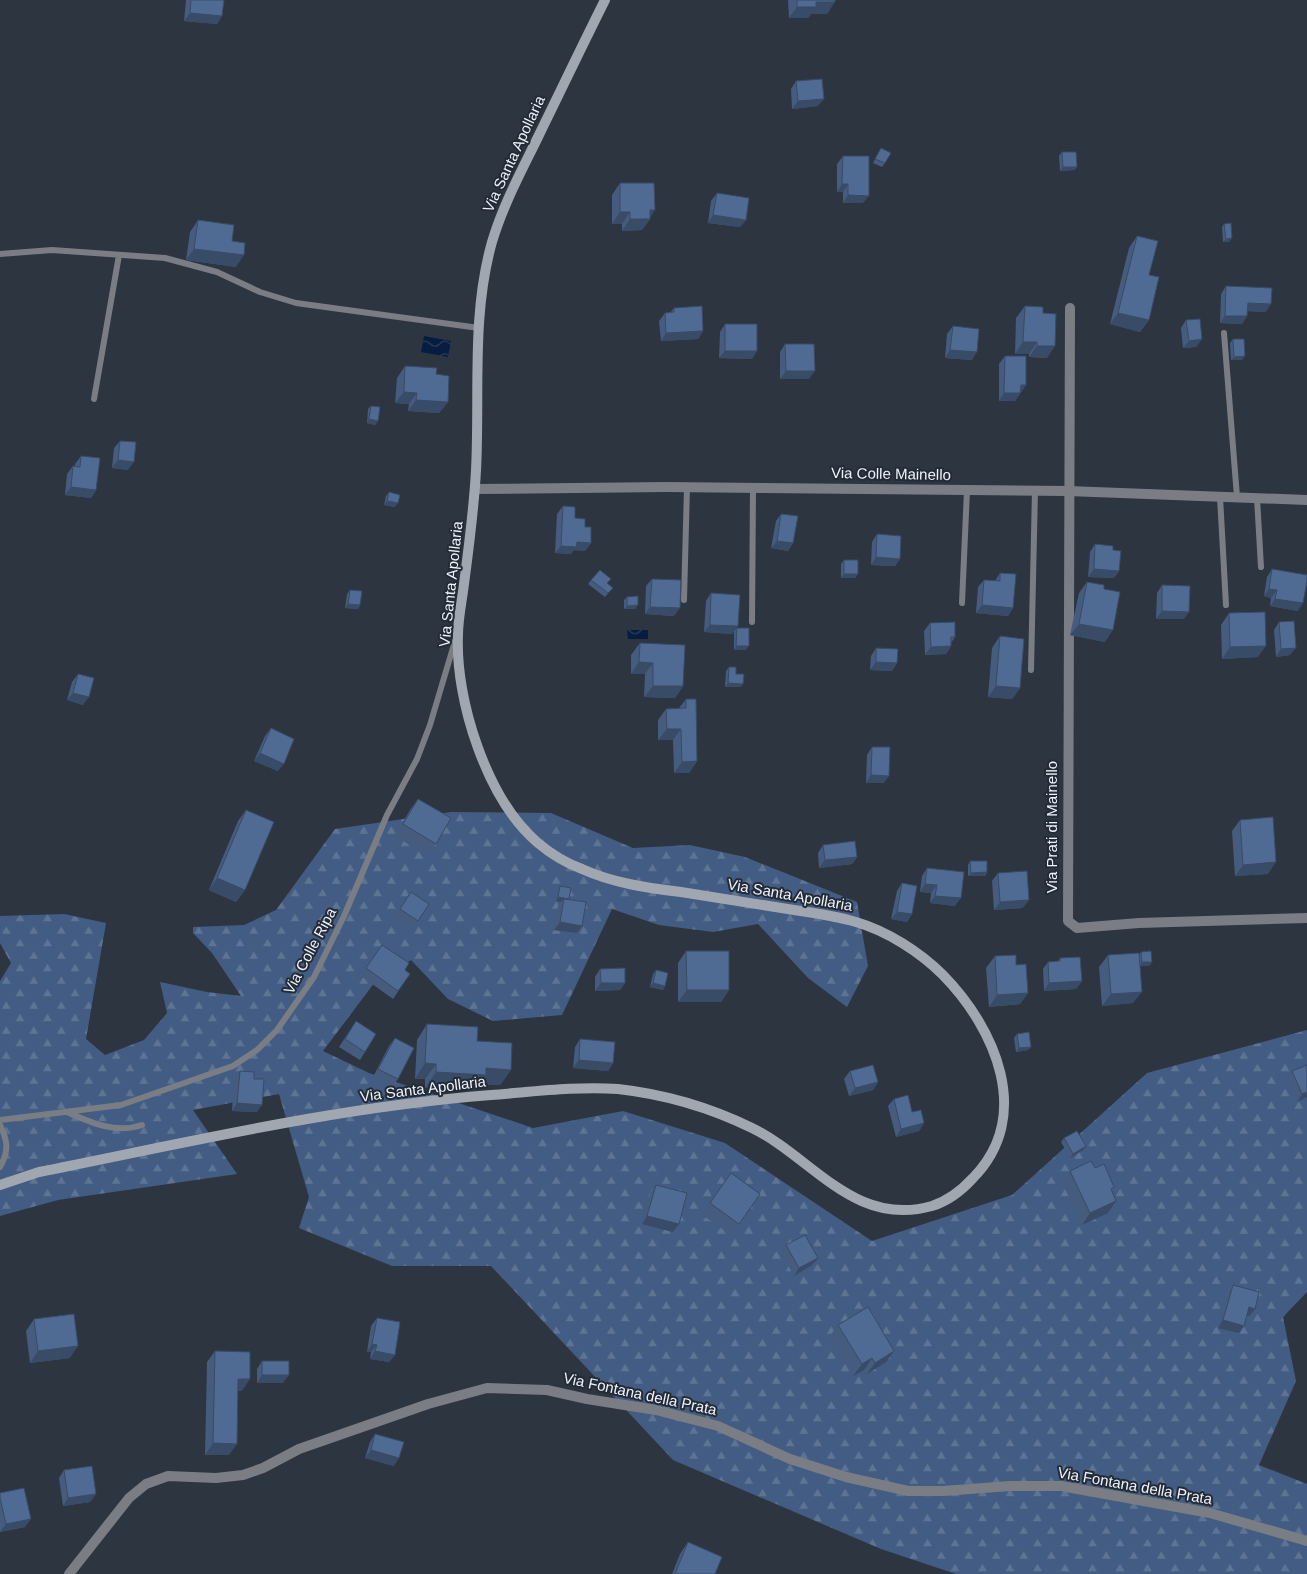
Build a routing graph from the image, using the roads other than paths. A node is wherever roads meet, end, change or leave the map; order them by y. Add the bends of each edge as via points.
1 (605, 0) edge
2 (0, 254) edge
3 (119, 255) junction
4 (1070, 308) dead end
5 (479, 328) junction
6 (1224, 332) dead end
7 (94, 399) dead end
8 (687, 487) junction
9 (753, 488) junction
10 (475, 489) junction
11 (967, 490) junction
12 (1034, 490) junction
13 (1068, 491) junction
14 (1220, 497) junction
15 (1238, 497) junction
16 (1257, 498) junction
17 (1307, 500) edge
18 (1261, 567) dead end
19 (684, 600) dead end
20 (962, 603) dead end
21 (1226, 606) dead end
22 (752, 622) dead end
23 (458, 632) junction
24 (1031, 670) dead end
25 (1307, 918) edge
26 (66, 1112) junction
27 (0, 1120) edge
28 (0, 1125) edge
29 (142, 1125) dead end
30 (0, 1167) edge
31 (0, 1185) edge
32 (1307, 1541) edge
33 (69, 1574) edge

1 - 5 street, Via Santa Apollaria via 503,209 488,259
2 - 3 lane via 52,250
3 - 5 lane via 165,258 198,266 296,303
3 - 7 lane
4 - 13 street
5 - 10 street, Via Santa Apollaria
6 - 15 lane
8 - 9 street, Via Colle Mainello
8 - 10 street, Via Colle Mainello
8 - 19 lane
9 - 11 street, Via Colle Mainello
9 - 22 lane
10 - 23 street, Via Santa Apollaria
11 - 12 street, Via Colle Mainello
11 - 20 lane
12 - 13 street, Via Colle Mainello
12 - 24 lane
13 - 14 street, Via Colle Mainello
13 - 25 street, Via Prati di Mainello via 1067,916 1070,924 1077,928 1139,922
14 - 15 street, Via Colle Mainello
14 - 21 lane
15 - 16 street, Via Colle Mainello
16 - 17 street, Via Colle Mainello
16 - 18 lane
23 - 26 lane, Via Colle Ripa via 417,759 387,815 314,977 277,1030 257,1050 233,1066 121,1105
23 - 31 street, Via Santa Apollaria via 462,694 482,757 515,816 544,849 611,880 860,922 891,937 942,973 982,1028 996,1057 1003,1086 1003,1126 987,1163 947,1200 930,1206 894,1209 854,1198 756,1130 701,1108 615,1089 570,1089 434,1100 282,1123 39,1172
26 - 27 lane, Via Colle Ripa
26 - 29 lane via 98,1126 128,1130
28 - 30 lane via 7,1140 7,1152
32 - 33 street, Via Fontana della Prata via 1210,1513 1061,1486 908,1491 846,1477 790,1459 718,1426 656,1410 547,1390 487,1388 428,1404 299,1449 243,1475 216,1478 168,1476 146,1484 129,1498

